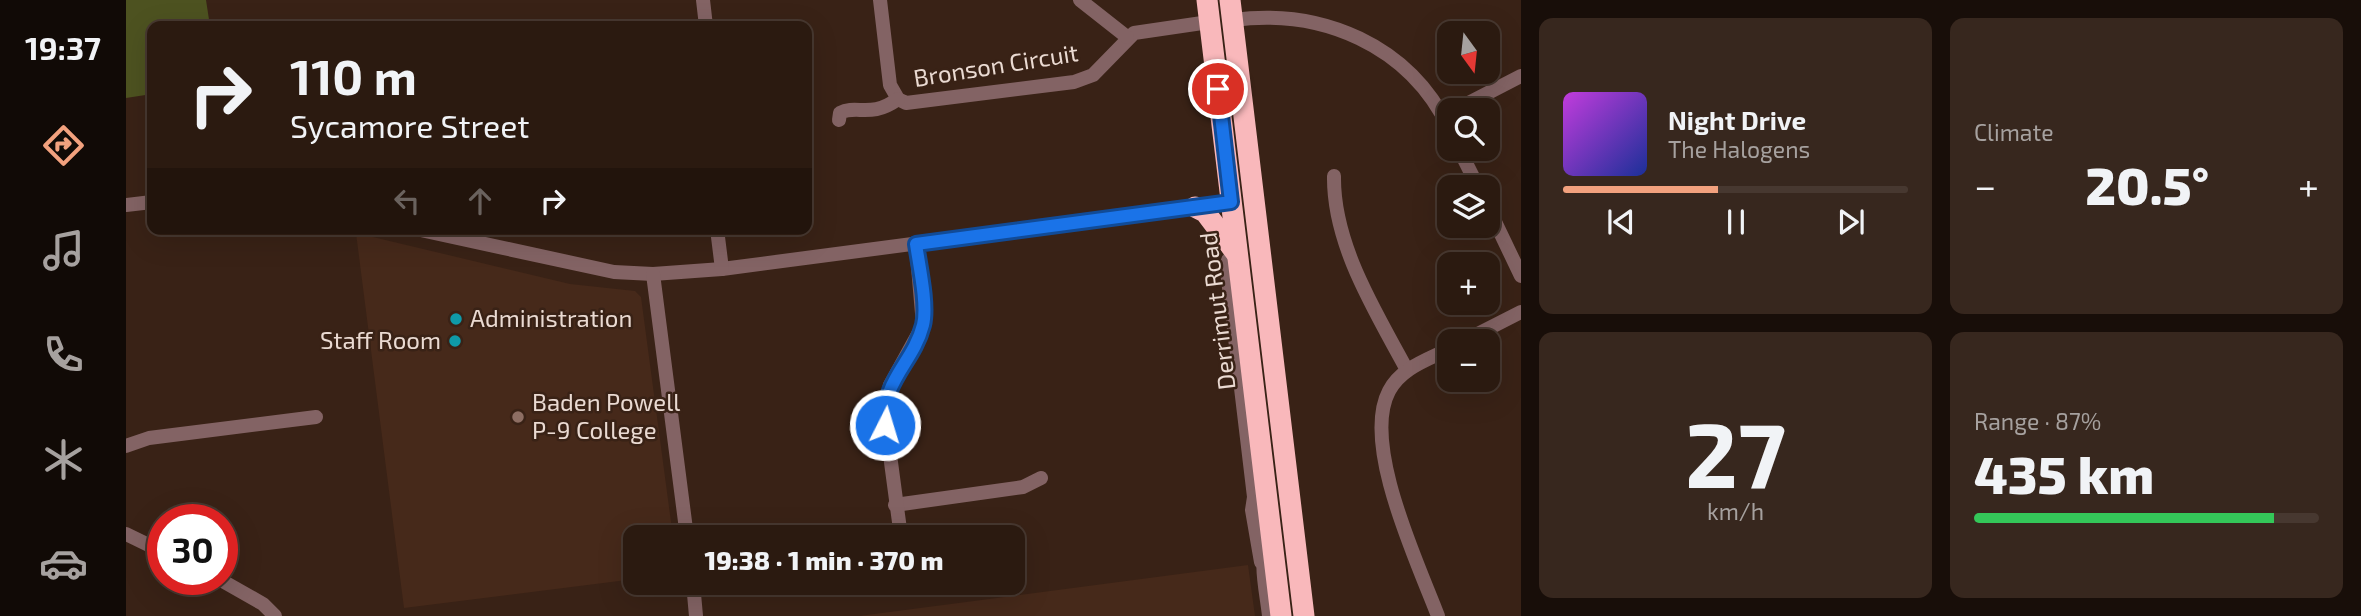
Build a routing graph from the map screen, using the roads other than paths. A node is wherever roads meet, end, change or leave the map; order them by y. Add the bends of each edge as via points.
1 (703, 0) edge
2 (880, 0) edge
3 (1080, 0) edge
4 (1207, 0) edge
5 (1232, 10) edge
6 (705, 21) edge
7 (1209, 22) junction
8 (1127, 37) junction
9 (1521, 76) edge
10 (1482, 98) edge
11 (898, 99) junction
12 (1437, 102) edge
13 (839, 120) dead end
14 (1335, 176) dead end
15 (1253, 199) junction
16 (1231, 202) junction
17 (147, 203) edge
18 (126, 205) edge
19 (1195, 207) junction
20 (1500, 232) edge
21 (451, 235) edge
22 (718, 235) edge
23 (916, 244) junction
24 (1238, 255) junction
25 (722, 269) junction
26 (653, 274) junction
27 (1521, 276) edge
28 (1521, 312) edge
29 (1488, 329) edge
30 (1437, 355) edge
31 (1407, 370) junction
32 (1278, 399) junction
33 (316, 417) dead end
34 (1259, 434) junction
35 (126, 446) edge
36 (1041, 478) dead end
37 (1254, 497) junction
38 (895, 505) junction
39 (1270, 524) junction
40 (685, 525) edge
41 (899, 525) edge
42 (126, 534) edge
43 (147, 544) edge
44 (1263, 566) junction
45 (238, 590) edge
46 (694, 595) edge
47 (275, 616) edge
48 (696, 616) edge
49 (1269, 616) edge
50 (1281, 616) edge
51 (1304, 616) edge
52 (1438, 616) edge

1 - 6 street
2 - 11 street, Bronson Circuit via 890,85
3 - 8 street, Bronson Circuit
4 - 7 highway, Derrimut Road
5 - 7 highway
5 - 12 street via 1348,31 1406,70
5 - 15 highway, Derrimut Road
7 - 8 street
7 - 16 highway, Derrimut Road
8 - 11 street, Bronson Circuit via 1099,70 1074,82 916,104
9 - 10 street
11 - 13 street, Bronson Circuit via 875,112 846,110
14 - 31 street via 1335,203 1364,290
15 - 16 highway
15 - 32 highway, Derrimut Road
16 - 19 street
16 - 24 highway, Derrimut Road
17 - 18 street
19 - 23 street
19 - 24 highway via 1205,212
20 - 27 street
21 - 26 street via 575,266
22 - 25 street
23 - 25 street
23 - 38 street via 923,325 885,401
24 - 34 highway, Derrimut Road
24 - 37 street via 1228,260 1227,271
25 - 26 street
26 - 40 street
28 - 29 street
30 - 31 street
31 - 52 street via 1384,402 1382,438 1398,513
32 - 34 highway via 1267,402
32 - 51 highway, Derrimut Road
33 - 35 street via 149,438
34 - 39 highway, Derrimut Road
36 - 38 street via 1023,487
37 - 39 street
37 - 44 street via 1255,544
38 - 41 street
39 - 44 street
39 - 50 highway, Derrimut Road
42 - 43 street
44 - 49 street
45 - 47 street
46 - 48 street

